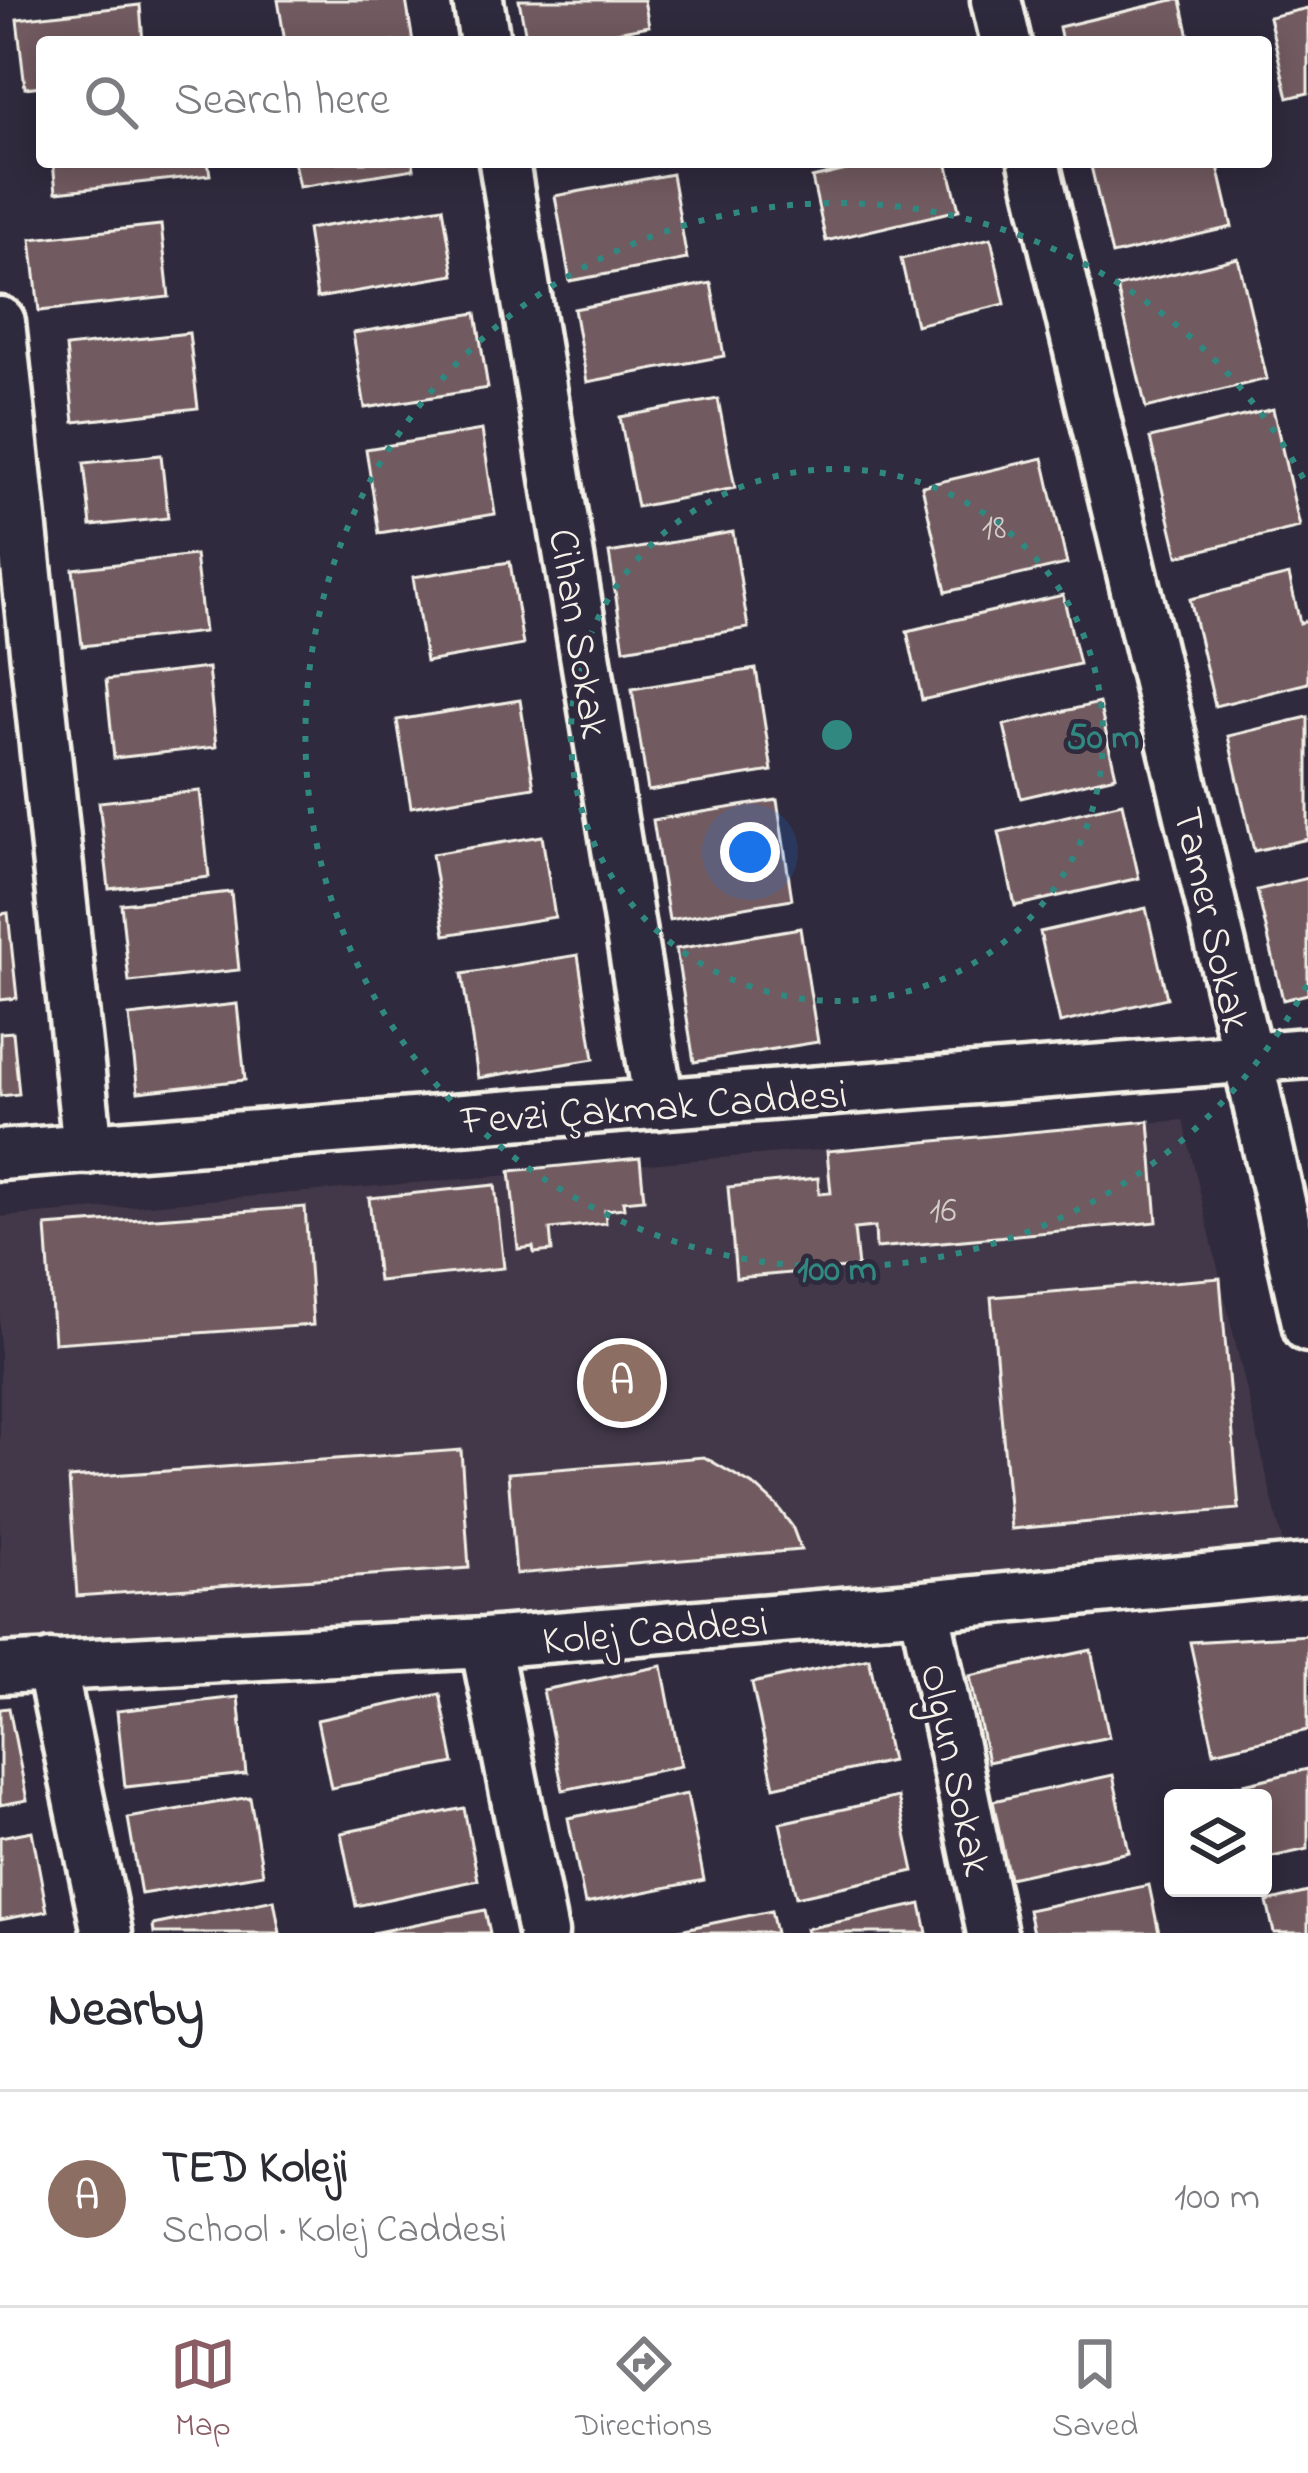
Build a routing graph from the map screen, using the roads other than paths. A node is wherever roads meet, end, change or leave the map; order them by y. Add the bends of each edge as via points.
1 (478, 0) edge
2 (996, 0) edge
3 (484, 36) edge
4 (1005, 36) edge
5 (505, 168) edge
6 (1035, 168) edge
7 (0, 322) edge
8 (1308, 1053) edge
9 (1247, 1059) junction
10 (658, 1104) junction
11 (88, 1148) junction
12 (0, 1155) edge
13 (1308, 1328) edge
14 (1308, 1569) edge
15 (924, 1606) junction
16 (485, 1643) junction
17 (52, 1665) junction
18 (0, 1669) edge
19 (107, 1933) edge
20 (543, 1933) edge
21 (992, 1933) edge

1 - 3 street
2 - 4 street
5 - 10 street, Cihan Sokak
6 - 9 street, Tamer Sokak
7 - 11 street
8 - 9 street, Fevzi Çakmak Caddesi
9 - 10 street, Fevzi Çakmak Caddesi
9 - 13 street, Tamer Sokak
10 - 11 street, Fevzi Çakmak Caddesi
11 - 12 street, Fevzi Çakmak Caddesi
14 - 15 street, Kolej Caddesi
15 - 16 street, Kolej Caddesi
15 - 21 street, Olgun Sokak
16 - 17 street, Kolej Caddesi
16 - 20 street
17 - 18 street, Kolej Caddesi
17 - 19 street

